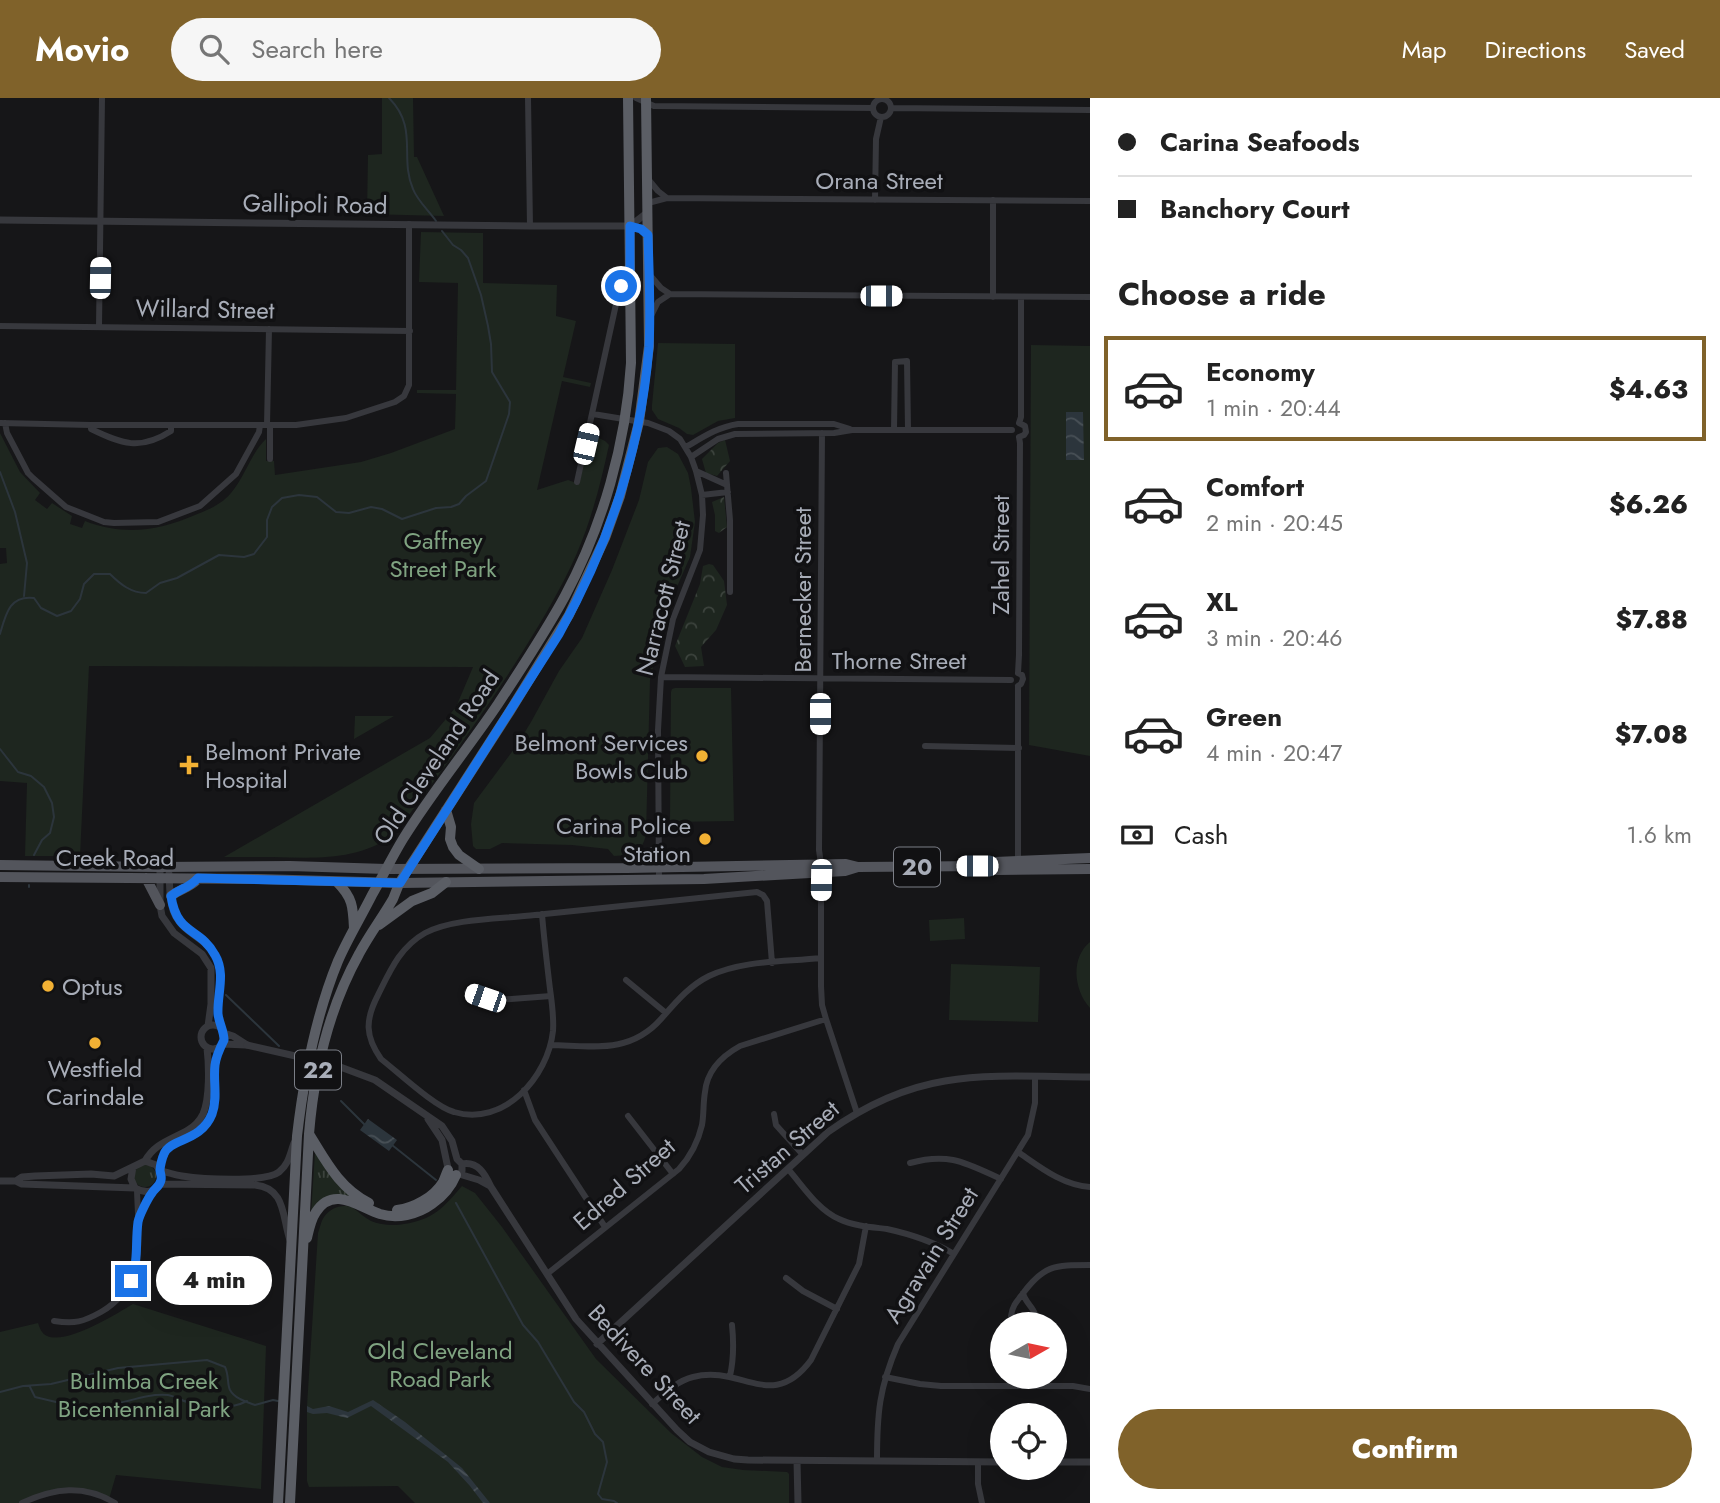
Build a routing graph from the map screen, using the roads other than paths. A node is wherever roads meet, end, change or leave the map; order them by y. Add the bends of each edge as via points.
1 (102, 98) edge
2 (528, 98) edge
3 (628, 98) edge
4 (636, 98) edge
5 (880, 98) edge
6 (646, 101) edge
7 (873, 108) junction
8 (891, 108) junction
9 (1090, 110) edge
10 (881, 117) junction
11 (648, 179) junction
12 (667, 198) junction
13 (875, 200) junction
14 (993, 200) junction
15 (1090, 201) edge
16 (648, 207) junction
17 (0, 220) edge
18 (100, 221) junction
19 (409, 224) junction
20 (530, 226) junction
21 (630, 226) junction
22 (648, 235) junction
23 (649, 274) junction
24 (630, 277) junction
25 (670, 294) junction
26 (993, 297) junction
27 (1021, 297) junction
28 (1090, 297) edge
29 (650, 318) junction
30 (0, 326) edge
31 (99, 327) junction
32 (269, 329) junction
33 (410, 331) junction
34 (593, 414) junction
35 (624, 419) junction
36 (639, 422) junction
37 (3, 423) edge
38 (1019, 423) junction
39 (91, 425) junction
40 (171, 425) junction
41 (266, 425) junction
42 (852, 429) junction
43 (894, 430) junction
44 (908, 430) junction
45 (1012, 430) junction
46 (822, 433) junction
47 (1019, 438) junction
48 (686, 447) junction
49 (691, 457) junction
50 (270, 459) dead end
51 (696, 471) junction
52 (726, 473) dead end
53 (577, 482) dead end
54 (727, 489) junction
55 (702, 495) junction
56 (730, 592) dead end
57 (1018, 673) junction
58 (661, 677) junction
59 (820, 678) junction
60 (1011, 680) junction
61 (1018, 686) junction
62 (925, 747) dead end
63 (1018, 748) junction
64 (446, 810) junction
65 (659, 849) junction
66 (1090, 858) edge
67 (0, 865) edge
68 (1018, 866) junction
69 (659, 867) junction
70 (626, 868) junction
71 (386, 869) junction
72 (408, 869) junction
73 (479, 869) junction
74 (821, 869) junction
75 (1090, 869) edge
76 (164, 873) junction
77 (0, 877) edge
78 (146, 878) junction
79 (198, 878) junction
80 (659, 879) junction
81 (337, 882) junction
82 (446, 882) junction
83 (379, 883) junction
84 (400, 883) junction
85 (171, 896) junction
86 (160, 905) junction
87 (542, 914) junction
88 (376, 928) junction
89 (354, 929) junction
90 (821, 958) junction
91 (772, 963) junction
92 (626, 980) dead end
93 (467, 992) dead end
94 (551, 996) junction
95 (214, 1012) junction
96 (666, 1013) junction
97 (826, 1020) junction
98 (208, 1026) junction
99 (223, 1031) junction
100 (221, 1045) junction
101 (247, 1045) junction
102 (551, 1045) junction
103 (207, 1048) junction
104 (1035, 1077) junction
105 (1090, 1077) edge
106 (524, 1090) junction
107 (857, 1113) junction
108 (774, 1114) dead end
109 (426, 1115) junction
110 (628, 1116) dead end
111 (303, 1135) junction
112 (1018, 1152) junction
113 (803, 1155) junction
114 (145, 1161) junction
115 (460, 1161) junction
116 (910, 1163) dead end
117 (133, 1167) junction
118 (788, 1169) junction
119 (160, 1170) junction
120 (453, 1171) junction
121 (673, 1174) junction
122 (1001, 1179) junction
123 (0, 1181) edge
124 (16, 1181) junction
125 (160, 1184) junction
126 (491, 1187) junction
127 (1090, 1187) edge
128 (136, 1189) junction
129 (152, 1191) junction
130 (138, 1219) junction
131 (866, 1226) junction
132 (605, 1227) junction
133 (291, 1246) junction
134 (302, 1254) junction
135 (954, 1254) junction
136 (1090, 1265) edge
137 (547, 1274) junction
138 (786, 1278) dead end
139 (1023, 1293) junction
140 (837, 1309) junction
141 (54, 1321) dead end
142 (732, 1325) dead end
143 (597, 1344) junction
144 (730, 1376) junction
145 (885, 1377) junction
146 (1090, 1389) edge
147 (652, 1404) junction
148 (797, 1461) junction
149 (877, 1461) junction
150 (978, 1462) junction
151 (990, 1462) edge
152 (1067, 1462) edge
153 (1090, 1462) edge
154 (22, 1503) edge
155 (115, 1503) edge
156 (278, 1503) edge
157 (290, 1503) edge
158 (798, 1503) edge
159 (982, 1503) edge

1 - 18 street
2 - 20 street
3 - 21 highway, Old Cleveland Road / 22
4 - 6 street
5 - 7 street
5 - 8 street
6 - 7 street via 654,106
6 - 11 highway, Old Cleveland Road / 22
7 - 10 street
8 - 9 street
8 - 10 street
10 - 13 street
11 - 12 street
11 - 16 highway, Old Cleveland Road / 22
12 - 13 street, Orana Street
12 - 16 street, Orana Street
13 - 14 street, Orana Street
14 - 15 street, Orana Street
14 - 26 street
16 - 21 street
16 - 22 highway, Old Cleveland Road / 22
17 - 18 street, Gallipoli Road
18 - 19 street, Gallipoli Road
18 - 31 street
19 - 20 street, Gallipoli Road
19 - 33 street
20 - 21 street, Gallipoli Road
21 - 22 street
21 - 24 highway, Old Cleveland Road / 22
22 - 23 highway, Old Cleveland Road / 22
23 - 25 street
23 - 29 highway, Old Cleveland Road / 22
24 - 34 street, Old Cleveland Road via 621,285
24 - 35 highway, Old Cleveland Road / 22 via 631,363
25 - 26 street
25 - 29 street via 658,302
26 - 27 street
27 - 28 street
27 - 38 street
29 - 36 highway, Old Cleveland Road / 22
30 - 31 street, Willard Street
31 - 32 street, Willard Street
32 - 33 street, Willard Street
32 - 41 street
33 - 41 street via 409,385 395,402 346,418
34 - 35 street
34 - 53 street, Old Cleveland Road
35 - 36 street
35 - 71 highway, Old Cleveland Road / 22 via 593,536 566,594
36 - 48 street via 669,431
36 - 64 highway, Old Cleveland Road / 22 via 613,517 582,590 559,634
37 - 39 street
37 - 41 street via 28,473 60,503 104,522 149,524 200,506 232,478
38 - 45 street
38 - 47 street via 1026,429
39 - 40 street
39 - 40 street via 115,441 136,444 164,435
40 - 41 street
41 - 50 street
42 - 43 street
42 - 46 street
42 - 48 street via 834,424 738,424 712,431
43 - 44 street
43 - 44 street via 895,362 907,361
44 - 45 street
45 - 47 street
46 - 49 street via 735,434
46 - 59 street, Bernecker Street
47 - 57 street, Zahel Street
48 - 49 street, Narracott Street
49 - 51 street, Narracott Street
51 - 54 street
51 - 55 street, Narracott Street
52 - 54 street, Narracott Street
54 - 55 street, Narracott Street
54 - 56 street, Narracott Street
55 - 58 street, Narracott Street via 700,550 673,619
57 - 60 street
57 - 61 street via 1023,679
58 - 59 street, Thorne Street
58 - 65 street, Narracott Street
59 - 60 street, Thorne Street
59 - 74 street, Bernecker Street
60 - 61 street
61 - 63 street
62 - 63 street
63 - 68 street
64 - 72 highway, Old Cleveland Road / 22
64 - 73 highway via 453,847
65 - 69 street, Narracott Street
65 - 70 main road
66 - 68 main road, Creek Road / 20
67 - 76 main road, Creek Road / 20
68 - 74 main road, Creek Road / 20 via 996,862 985,866
68 - 75 main road, Creek Road / 20
69 - 70 main road, Creek Road / 20
69 - 74 main road, Creek Road / 20
69 - 80 street, Narracott Street
70 - 73 main road, Creek Road / 20
71 - 72 main road, Creek Road / 20
71 - 76 main road, Creek Road / 20 via 290,866
71 - 83 highway, Old Cleveland Road / 22
72 - 73 main road, Creek Road / 20
72 - 84 highway, Old Cleveland Road / 22
74 - 80 main road, Creek Road / 20
74 - 90 street, Bernecker Street
76 - 78 main road, Creek Road / 20
76 - 79 main road, Creek Road / 20
76 - 85 street
76 - 86 street
77 - 78 main road, Creek Road / 20
78 - 86 main road
79 - 81 main road, Creek Road / 20
79 - 85 main road
80 - 82 main road, Creek Road / 20
81 - 83 main road, Creek Road / 20
81 - 89 highway via 349,895
82 - 84 main road, Creek Road / 20
82 - 88 highway
83 - 84 main road, Creek Road / 20
83 - 89 highway, Old Cleveland Road / 22
84 - 88 highway, Old Cleveland Road / 22
85 - 95 street via 177,919 213,951 219,963
86 - 95 street via 170,928 202,954 211,968
87 - 91 street via 757,892 767,901
87 - 94 street
87 - 106 street via 457,923 423,934 395,961 369,1017 369,1037 381,1059 453,1112 480,1115 495,1111
88 - 111 highway, Old Cleveland Road / 22 via 350,971 331,1021
89 - 111 highway, Old Cleveland Road / 22 via 319,1017 304,1082
90 - 91 street
90 - 97 street, Bernecker Street
91 - 96 street via 707,977
92 - 96 street
93 - 94 street via 497,1000
94 - 102 street
95 - 98 street
95 - 99 street
96 - 102 street via 645,1034 621,1045
97 - 107 street, Bernecker Street
97 - 121 street, Edred Street via 727,1053 710,1074 694,1149
98 - 99 street
98 - 103 street via 201,1038
99 - 100 street
99 - 101 street
100 - 101 street
100 - 103 street
100 - 119 street via 210,1118 194,1136 168,1148
101 - 109 street, bridge via 335,1065 375,1080
102 - 106 street
103 - 114 street via 207,1101 200,1119 159,1144
104 - 105 street, Tristan Street
104 - 107 street, Tristan Street via 942,1081
104 - 112 street, Agravain Street via 1032,1121
106 - 132 street via 535,1120
107 - 113 street, Tristan Street
108 - 113 street via 776,1125
109 - 115 street via 446,1130
109 - 120 street via 442,1140
110 - 121 street
111 - 119 street via 286,1166 270,1176 203,1178
111 - 120 highway via 338,1178 362,1200 382,1208 404,1209 419,1203
111 - 133 highway, Old Cleveland Road / 22
111 - 134 highway, Old Cleveland Road / 22
112 - 122 street, Agravain Street
112 - 127 street via 1051,1174
113 - 118 street, Tristan Street
114 - 117 street
114 - 119 street
115 - 120 street via 462,1171
115 - 120 street via 452,1159
115 - 126 street, Bedivere Street via 478,1167
116 - 122 street via 937,1157 962,1161
117 - 124 street via 114,1176 35,1176
117 - 128 street via 131,1179
118 - 131 street via 825,1211
118 - 143 street, Tristan Street
119 - 125 street
120 - 126 street
120 - 134 highway via 437,1200 410,1214 385,1215 346,1199 326,1202 313,1216
121 - 132 street, Edred Street
122 - 135 street, Agravain Street
123 - 124 street
124 - 128 street
125 - 129 street
125 - 133 street via 264,1186 280,1200
126 - 137 street, Bedivere Street
128 - 129 street
128 - 130 street
129 - 130 street
130 - 141 street via 136,1267 121,1296 87,1320 71,1324
131 - 135 street via 940,1245
131 - 140 street via 859,1264
132 - 137 street, Edred Street
133 - 156 highway, Old Cleveland Road / 22
134 - 157 highway, Old Cleveland Road / 22
135 - 145 street, Agravain Street via 898,1344
136 - 139 street via 1064,1265 1040,1273
137 - 143 street, Bedivere Street
138 - 140 street
139 - 139 street via 1035,1314 1015,1320 1012,1309
140 - 144 street via 811,1360 792,1380 769,1386
142 - 144 street via 735,1346
143 - 147 street, Bedivere Street
144 - 147 street via 692,1377
145 - 146 street via 941,1386
145 - 149 street, Agravain Street via 877,1422
147 - 148 street, Bedivere Street via 690,1442 709,1452 734,1459
148 - 149 street, Bedivere Street
148 - 158 street
149 - 150 street, Bedivere Street
150 - 151 street, Bedivere Street
150 - 159 street
152 - 153 street
154 - 155 street via 57,1490 97,1494

